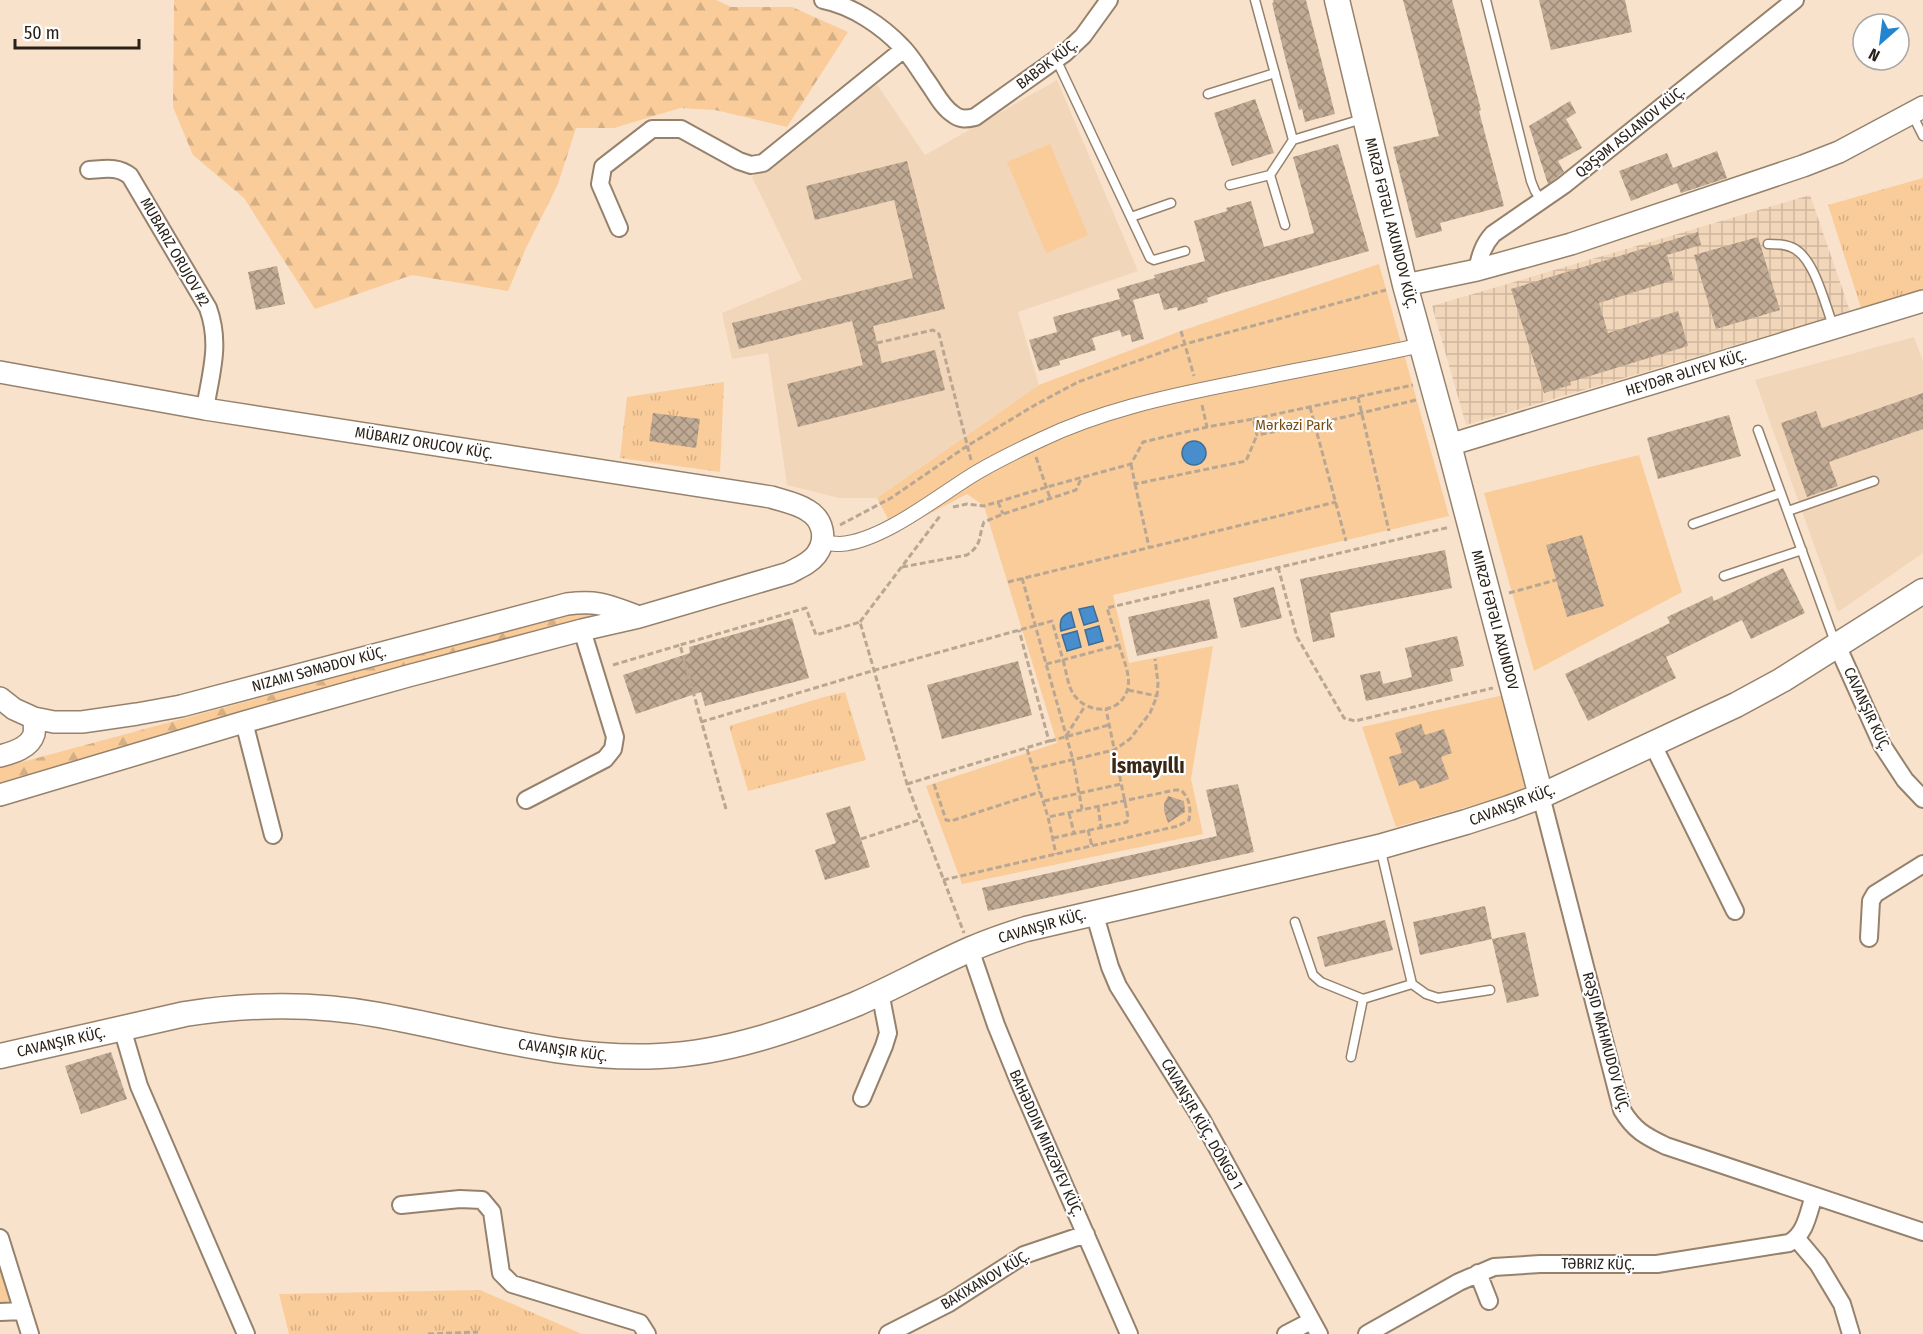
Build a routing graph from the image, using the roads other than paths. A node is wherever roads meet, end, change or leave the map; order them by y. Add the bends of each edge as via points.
1 (824, 0) edge
2 (1109, 0) edge
3 (1255, 0) edge
4 (1337, 0) edge
5 (1486, 0) edge
6 (1795, 0) edge
7 (904, 49) junction
8 (1056, 59) junction
9 (1275, 73) junction
10 (1208, 94) dead end
11 (1918, 110) edge
12 (1365, 118) junction
13 (1923, 136) edge
14 (1293, 140) junction
15 (89, 170) dead end
16 (1270, 175) junction
17 (1230, 185) dead end
18 (1543, 201) junction
19 (1171, 203) dead end
20 (1131, 217) junction
21 (1285, 225) dead end
22 (619, 228) dead end
23 (1768, 244) dead end
24 (1185, 251) dead end
25 (1477, 270) junction
26 (1405, 285) junction
27 (1923, 301) edge
28 (1834, 328) junction
29 (1422, 345) junction
30 (0, 372) edge
31 (205, 409) junction
32 (1758, 430) dead end
33 (1449, 445) junction
34 (1874, 481) dead end
35 (1781, 493) junction
36 (1788, 511) junction
37 (1693, 524) dead end
38 (822, 537) junction
39 (1802, 550) junction
40 (1724, 576) dead end
41 (1923, 591) edge
42 (639, 617) junction
43 (582, 630) junction
44 (1837, 645) junction
45 (0, 698) edge
46 (34, 718) junction
47 (244, 722) junction
48 (1653, 745) junction
49 (0, 756) edge
50 (0, 795) edge
51 (1541, 796) junction
52 (1923, 799) edge
53 (526, 800) dead end
54 (273, 835) dead end
55 (1380, 847) junction
56 (1923, 864) edge
57 (1736, 911) dead end
58 (1094, 912) junction
59 (1295, 922) dead end
60 (1869, 938) dead end
61 (970, 949) junction
62 (1412, 984) junction
63 (1490, 990) dead end
64 (880, 992) junction
65 (1363, 999) junction
66 (122, 1028) junction
67 (0, 1056) edge
68 (1351, 1057) dead end
69 (862, 1098) dead end
70 (1814, 1196) junction
71 (401, 1205) dead end
72 (1923, 1232) edge
73 (1086, 1234) junction
74 (0, 1238) edge
75 (1797, 1239) junction
76 (1478, 1273) junction
77 (1489, 1301) dead end
78 (23, 1311) junction
79 (0, 1312) edge
80 (1315, 1327) edge
81 (30, 1334) edge
82 (246, 1334) edge
83 (647, 1334) edge
84 (888, 1334) edge
85 (1129, 1334) edge
86 (1286, 1334) edge
87 (1367, 1334) edge
88 (1851, 1334) edge

1 - 7 street via 870,20
2 - 8 street, BABƏK KÜÇ. via 1083,36
3 - 9 lane
4 - 12 main road, MIRZƏ FƏTƏLI AXUNDOV KÜÇ.
5 - 18 lane via 1531,181
6 - 18 street, QƏŞƏM ASLANOV KÜÇ.
7 - 8 street, BABƏK KÜÇ. via 953,115 961,119 975,117
7 - 22 street via 763,163 750,165 739,161 681,129 652,129 603,167 600,184
8 - 20 lane
9 - 10 lane
9 - 14 lane
11 - 13 lane
11 - 25 street via 1839,152 1803,166 1571,244
12 - 14 lane
12 - 26 main road, MIRZƏ FƏTƏLI AXUNDOV KÜÇ.
14 - 16 lane
15 - 31 street, MUBARIZ ORUJOV #2 via 115,168 130,176 208,308 216,343
16 - 17 lane
16 - 21 lane
18 - 25 street, QƏŞƏM ASLANOV KÜÇ. via 1493,234 1481,253
19 - 20 lane
20 - 24 lane via 1150,258
23 - 28 lane via 1788,246 1803,255 1811,266
25 - 26 street
26 - 29 main road, MIRZƏ FƏTƏLI AXUNDOV KÜÇ.
27 - 28 street, HEYDƏR ƏLIYEV KÜÇ.
28 - 33 street, HEYDƏR ƏLIYEV KÜÇ.
29 - 33 main road, MIRZƏ FƏTƏLI AXUNDOV KÜÇ.
29 - 38 street via 1138,404 1075,424 974,474 870,537 840,544
30 - 31 street, MÜBARIZ ORUCOV KÜÇ.
31 - 38 street, MÜBARIZ ORUCOV KÜÇ. via 771,497 807,509 818,518
32 - 35 lane
33 - 51 main road, MIRZƏ FƏTƏLI AXUNDOV
34 - 36 lane
35 - 36 lane
35 - 37 lane
36 - 39 lane
38 - 42 street via 817,554 789,573
39 - 40 lane
39 - 44 lane
41 - 44 main road
42 - 43 street
42 - 46 street, NIZAMI SƏMƏDOV KÜÇ. via 602,603 567,604 181,706 82,723
43 - 47 street
43 - 53 street via 615,737 613,749 605,759
44 - 48 main road via 1782,680
44 - 52 street, CAVANŞIR KÜÇ. via 1882,745
45 - 46 street, NIZAMI SƏMƏDOV KÜÇ.
46 - 49 street via 34,734 28,743
47 - 50 street
47 - 54 street
48 - 51 main road
48 - 57 street
51 - 55 main road
51 - 70 street, RƏŞID MAHMUDOV KÜÇ. via 1622,1110 1630,1124 1666,1146
55 - 58 main road
55 - 62 lane
56 - 60 street via 1875,894 1871,901
58 - 61 main road via 1026,928
58 - 80 street via 1118,986 1202,1120
59 - 65 lane via 1313,975
61 - 64 main road
61 - 73 street, BAHƏDDIN MIRZƏYEV KÜÇ. via 1020,1084
62 - 63 lane via 1438,998
62 - 65 lane
64 - 66 main road via 766,1037 663,1056 570,1053 340,1009 269,1006 214,1010
64 - 69 street via 888,1033
65 - 68 lane
66 - 67 main road
66 - 82 street via 139,1086
70 - 72 street, RƏŞID MAHMUDOV KÜÇ.
70 - 75 street
71 - 83 street via 482,1200 492,1212 501,1273 512,1284 640,1323
73 - 84 street via 1024,1255 949,1303
73 - 85 street, BAHƏDDIN MIRZƏYEV KÜÇ.
74 - 78 street
75 - 76 street, TƏBRIZ KÜÇ. via 1769,1248 1657,1264 1523,1264
75 - 88 street via 1818,1264 1842,1304
76 - 77 street
76 - 87 street, TƏBRIZ KÜÇ.
78 - 79 street
78 - 81 street
80 - 86 street

